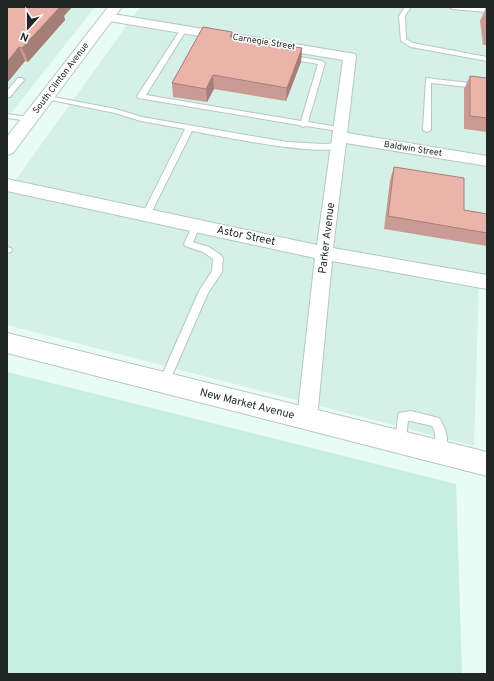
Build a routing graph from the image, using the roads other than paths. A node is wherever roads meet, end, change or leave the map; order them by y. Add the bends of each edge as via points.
1 (408, 7) edge
2 (452, 7) edge
3 (487, 10) edge
4 (111, 12) edge
5 (184, 29) junction
6 (289, 46) junction
7 (350, 57) joint
8 (487, 59) edge
9 (20, 80) dead end
10 (487, 87) edge
11 (7, 96) edge
12 (46, 97) junction
13 (7, 116) edge
14 (29, 120) junction
15 (303, 124) junction
16 (190, 128) junction
17 (426, 130) dead end
18 (340, 138) junction
19 (7, 148) edge
20 (487, 161) edge
21 (7, 184) edge
22 (146, 215) junction
23 (196, 226) junction
24 (324, 253) junction
25 (487, 282) edge
26 (7, 343) edge
27 (164, 382) junction
28 (307, 419) junction
29 (487, 464) edge

1 - 8 lane via 402,16 403,40 411,45
2 - 3 lane
4 - 5 street, Carnegie Street
4 - 12 main road, South Clinton Avenue
5 - 6 street, Carnegie Street
5 - 15 lane via 141,96
6 - 7 street, Carnegie Street
6 - 15 lane via 284,56 322,63
7 - 18 street, Parker Avenue
9 - 11 lane
10 - 17 lane via 428,80
12 - 14 main road, South Clinton Avenue
12 - 16 lane
13 - 14 lane
14 - 19 main road, South Clinton Avenue
15 - 18 lane
16 - 18 lane via 287,145 324,147
16 - 22 lane
18 - 20 street, Baldwin Street
18 - 24 street, Parker Avenue
21 - 22 street, Astor Street
22 - 23 street, Astor Street
23 - 24 street, Astor Street
23 - 27 lane via 188,244 206,249 218,258 217,272 204,291
24 - 25 street, Astor Street
24 - 28 street, Parker Avenue
26 - 27 main road, New Market Avenue
27 - 28 main road, New Market Avenue
28 - 29 main road, New Market Avenue

